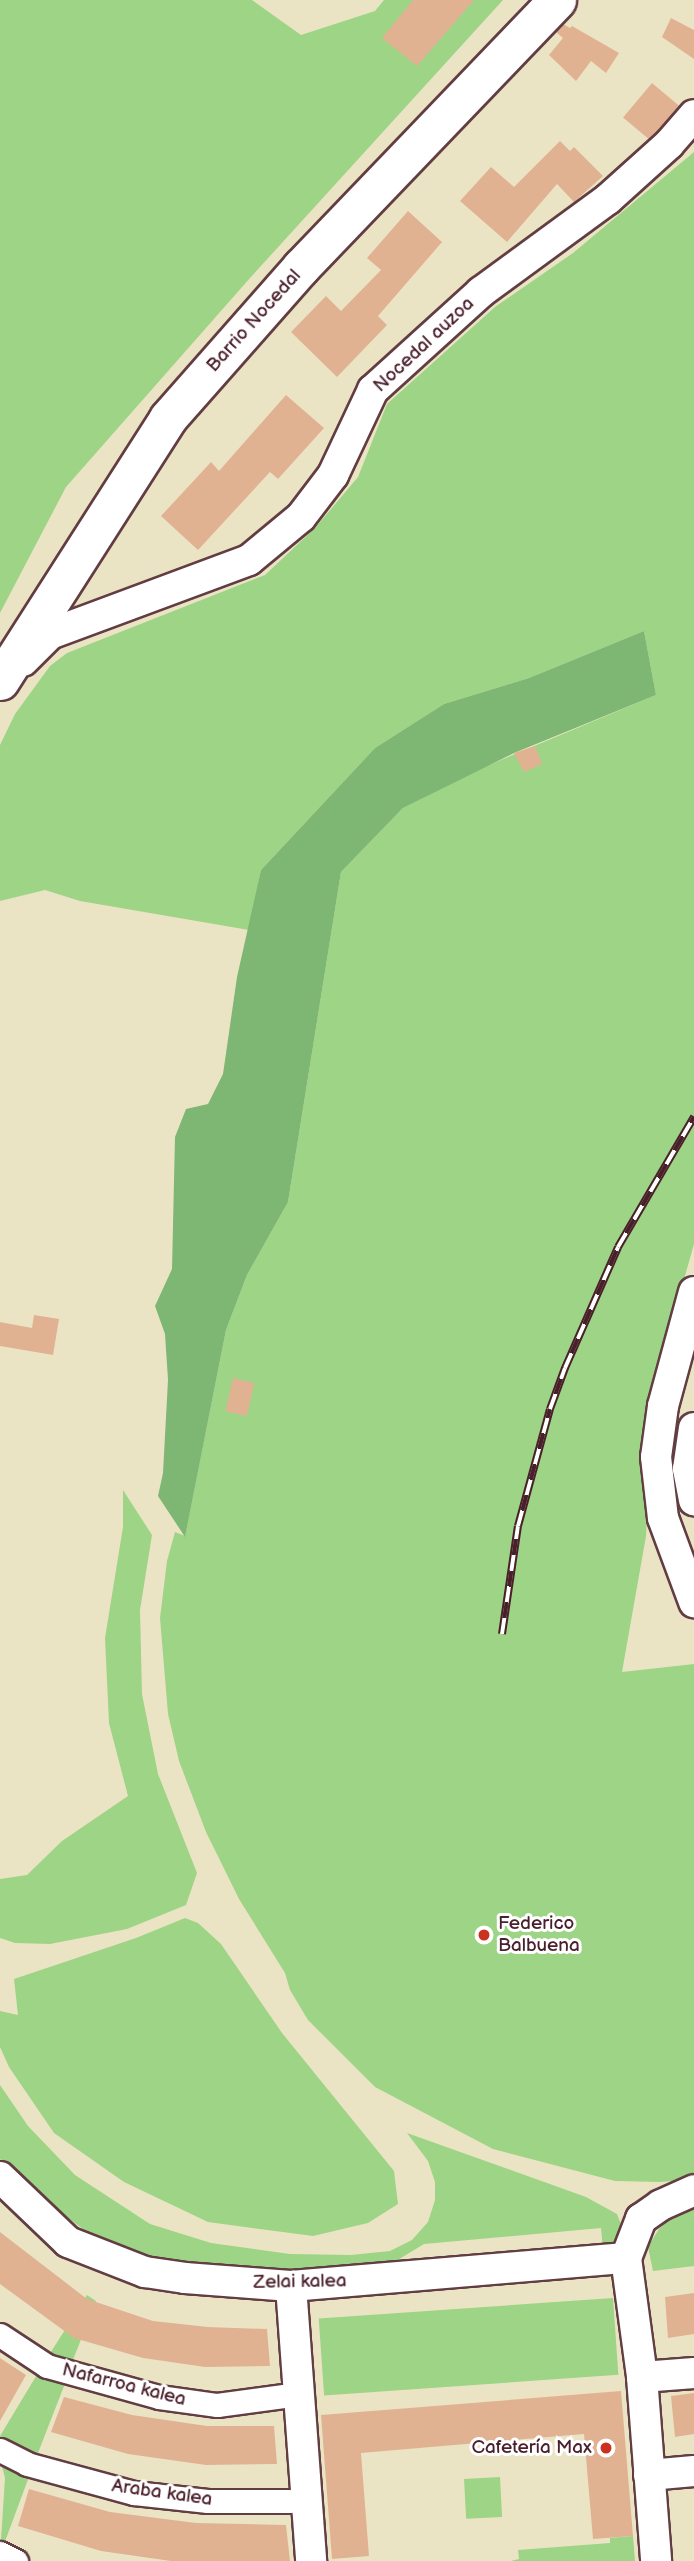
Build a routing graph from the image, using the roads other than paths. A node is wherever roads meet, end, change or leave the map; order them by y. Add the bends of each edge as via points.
1 (557, 0) edge
2 (694, 115) edge
3 (0, 683) edge
4 (694, 1292) edge
5 (694, 1428) edge
6 (694, 1500) edge
7 (694, 1602) edge
8 (1, 2181) edge
9 (694, 2190) edge
10 (626, 2258) junction
11 (291, 2286) junction
12 (0, 2335) edge
13 (694, 2373) edge
14 (642, 2377) junction
15 (298, 2394) junction
16 (0, 2450) edge
17 (694, 2471) edge
18 (649, 2475) junction
19 (289, 2501) dead end
20 (0, 2553) edge
21 (16, 2561) edge
22 (310, 2561) edge
23 (656, 2561) edge

1 - 3 street, Barrio Nocedal via 301,267 168,418
2 - 3 street, Nocedal auzoa via 608,199 481,292 373,390 333,475 300,517 249,560 50,634
4 - 7 street via 663,1406 656,1457 663,1518
5 - 6 street via 688,1469
8 - 11 street, Zelai kalea via 68,2242 112,2261 185,2278
9 - 10 street via 641,2219
10 - 11 street, Zelai kalea
10 - 14 street
11 - 15 street
12 - 15 street, Nafarroa kalea via 47,2366 159,2397 217,2405
13 - 14 street
14 - 18 street
15 - 22 street
16 - 19 street, Araba kalea via 27,2464 134,2493 208,2501
17 - 18 street
18 - 23 street
20 - 21 street

